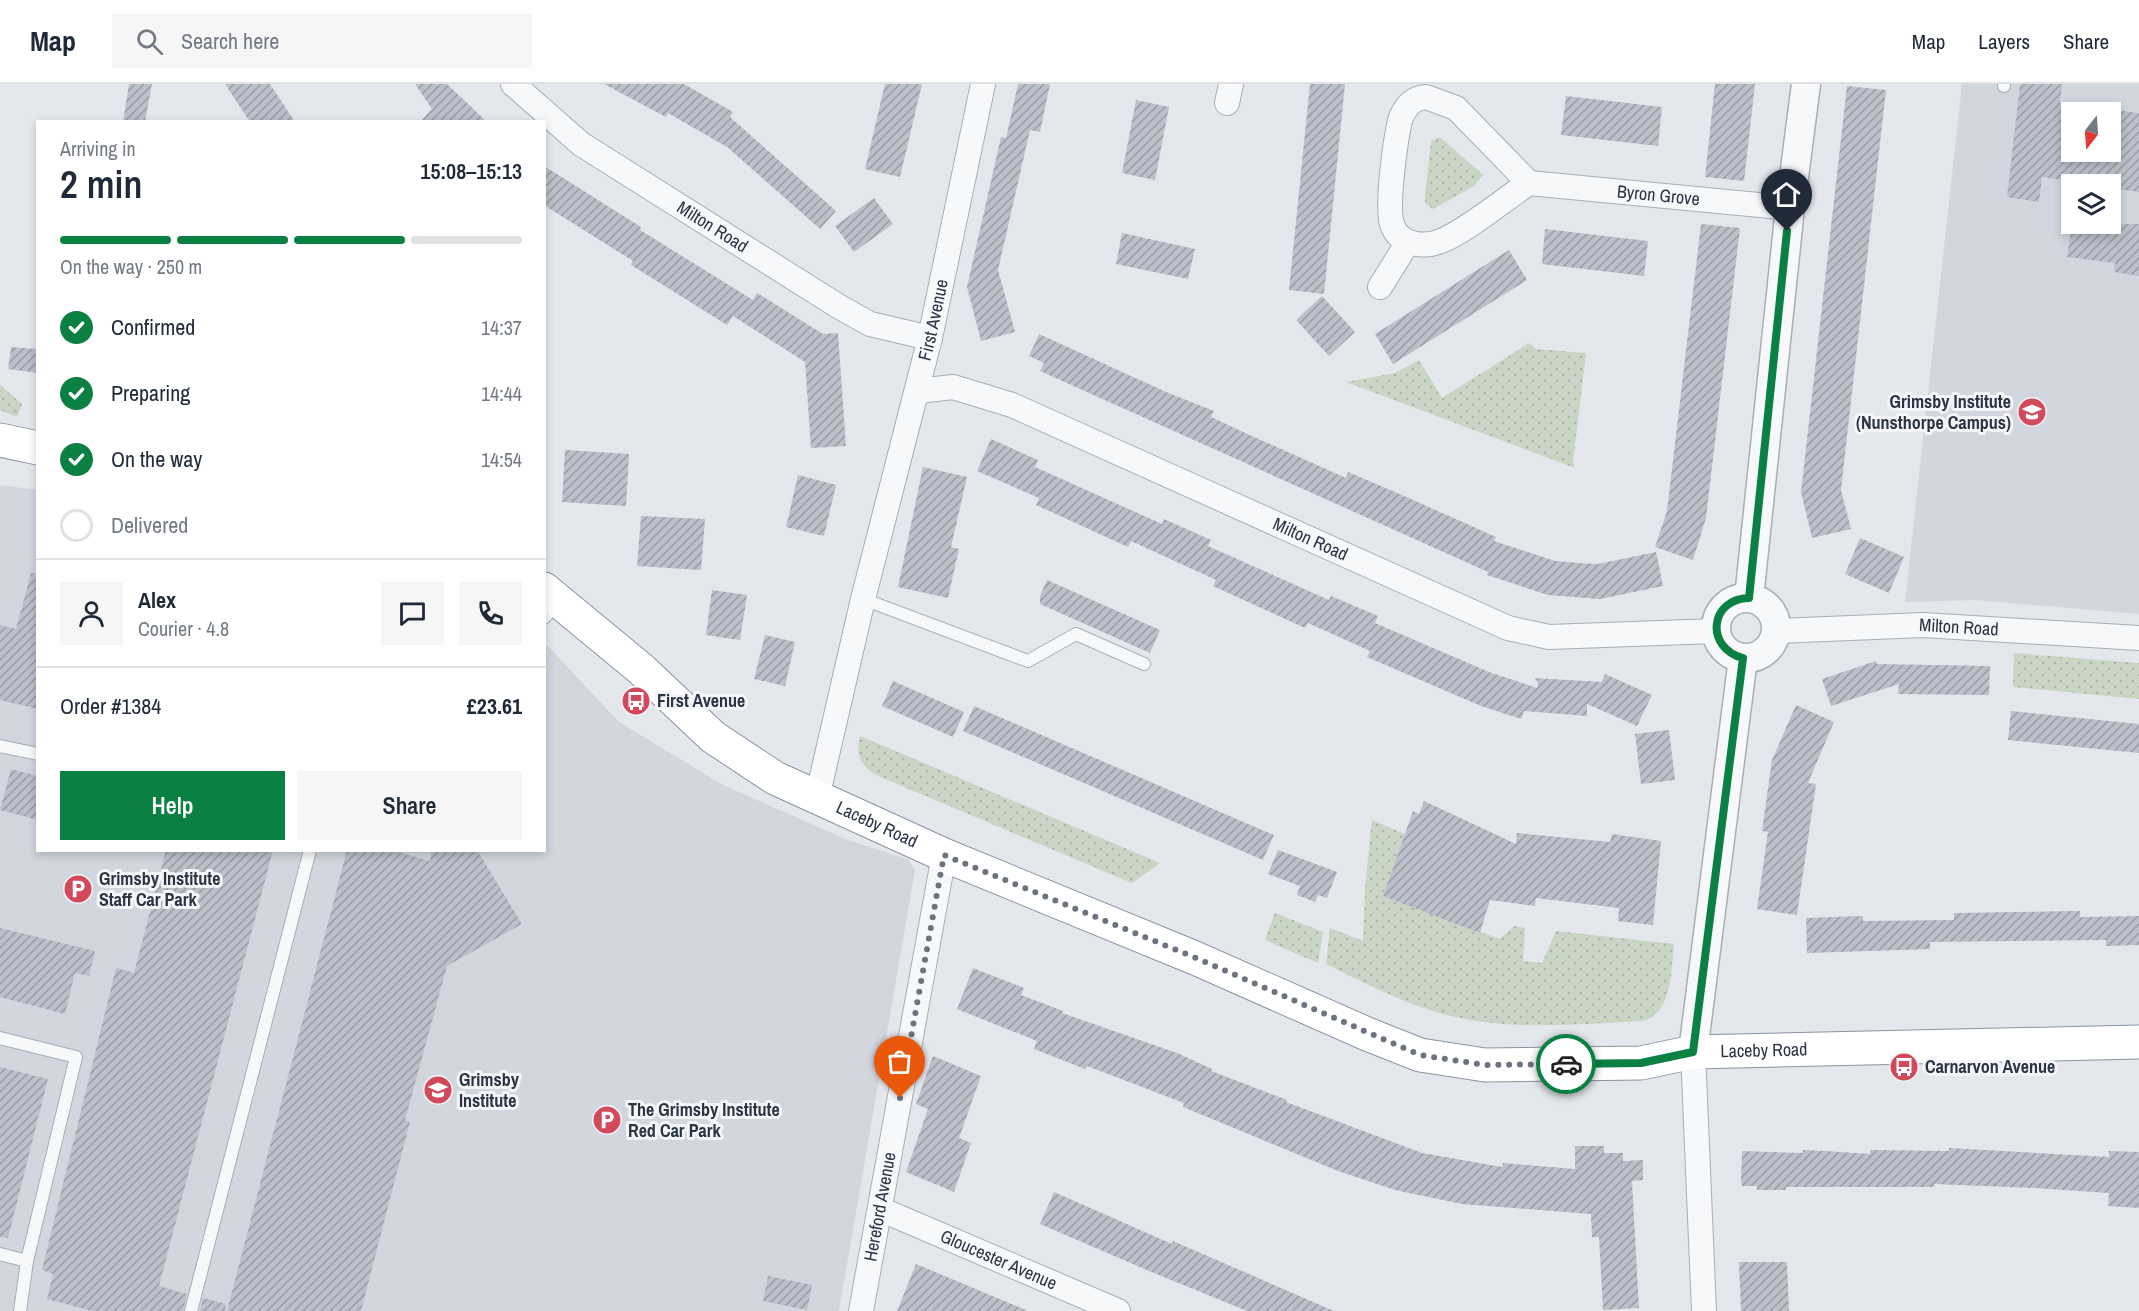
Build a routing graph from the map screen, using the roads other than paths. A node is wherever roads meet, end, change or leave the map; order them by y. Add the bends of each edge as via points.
1 (513, 84) edge
2 (983, 84) edge
3 (1806, 84) edge
4 (1420, 90) edge
5 (1529, 183) junction
6 (1790, 208) junction
7 (1408, 242) junction
8 (1380, 287) dead end
9 (930, 338) junction
10 (918, 391) junction
11 (0, 440) edge
12 (36, 448) edge
13 (0, 462) edge
14 (36, 468) edge
15 (1749, 598) junction
16 (863, 599) junction
17 (550, 603) edge
18 (1716, 631) junction
19 (1777, 631) junction
20 (2139, 638) edge
21 (1743, 658) junction
22 (1144, 664) dead end
23 (0, 746) edge
24 (36, 754) edge
25 (817, 798) junction
26 (309, 852) edge
27 (944, 855) junction
28 (0, 1038) edge
29 (2139, 1042) edge
30 (1693, 1052) junction
31 (879, 1209) junction
32 (0, 1254) edge
33 (27, 1261) junction
34 (20, 1311) edge
35 (191, 1311) edge
36 (861, 1311) edge
37 (1118, 1311) edge
38 (1704, 1311) edge

1 - 9 street, Milton Road via 581,144 838,306 870,324
2 - 9 street, First Avenue
3 - 6 street
4 - 5 street via 1456,108
4 - 7 street via 1401,117 1390,215 1392,226
5 - 6 street, Byron Grove
5 - 7 street via 1442,241 1419,245
6 - 15 street
7 - 8 street
9 - 10 street, First Avenue
10 - 16 street, First Avenue
10 - 18 street, Milton Road via 953,387 1012,405 1508,628 1549,637
11 - 12 highway
13 - 14 highway
15 - 18 street via 1731,602 1723,609
15 - 19 street via 1769,608
16 - 22 lane via 1028,661 1076,634
16 - 25 street, First Avenue
17 - 25 highway, Laceby Road via 641,669 713,737 775,778
18 - 21 street via 1725,650
19 - 20 street, Milton Road via 1923,625
19 - 21 street via 1766,651
21 - 30 street
23 - 24 lane
25 - 27 highway, Laceby Road
26 - 35 lane
27 - 30 highway, Laceby Road via 1420,1055 1485,1065 1629,1064
27 - 31 street, Hereford Avenue
28 - 33 lane via 76,1057
29 - 30 highway, Laceby Road
30 - 38 street
31 - 36 street, Hereford Avenue
31 - 37 street, Gloucester Avenue
32 - 33 lane
33 - 34 lane

